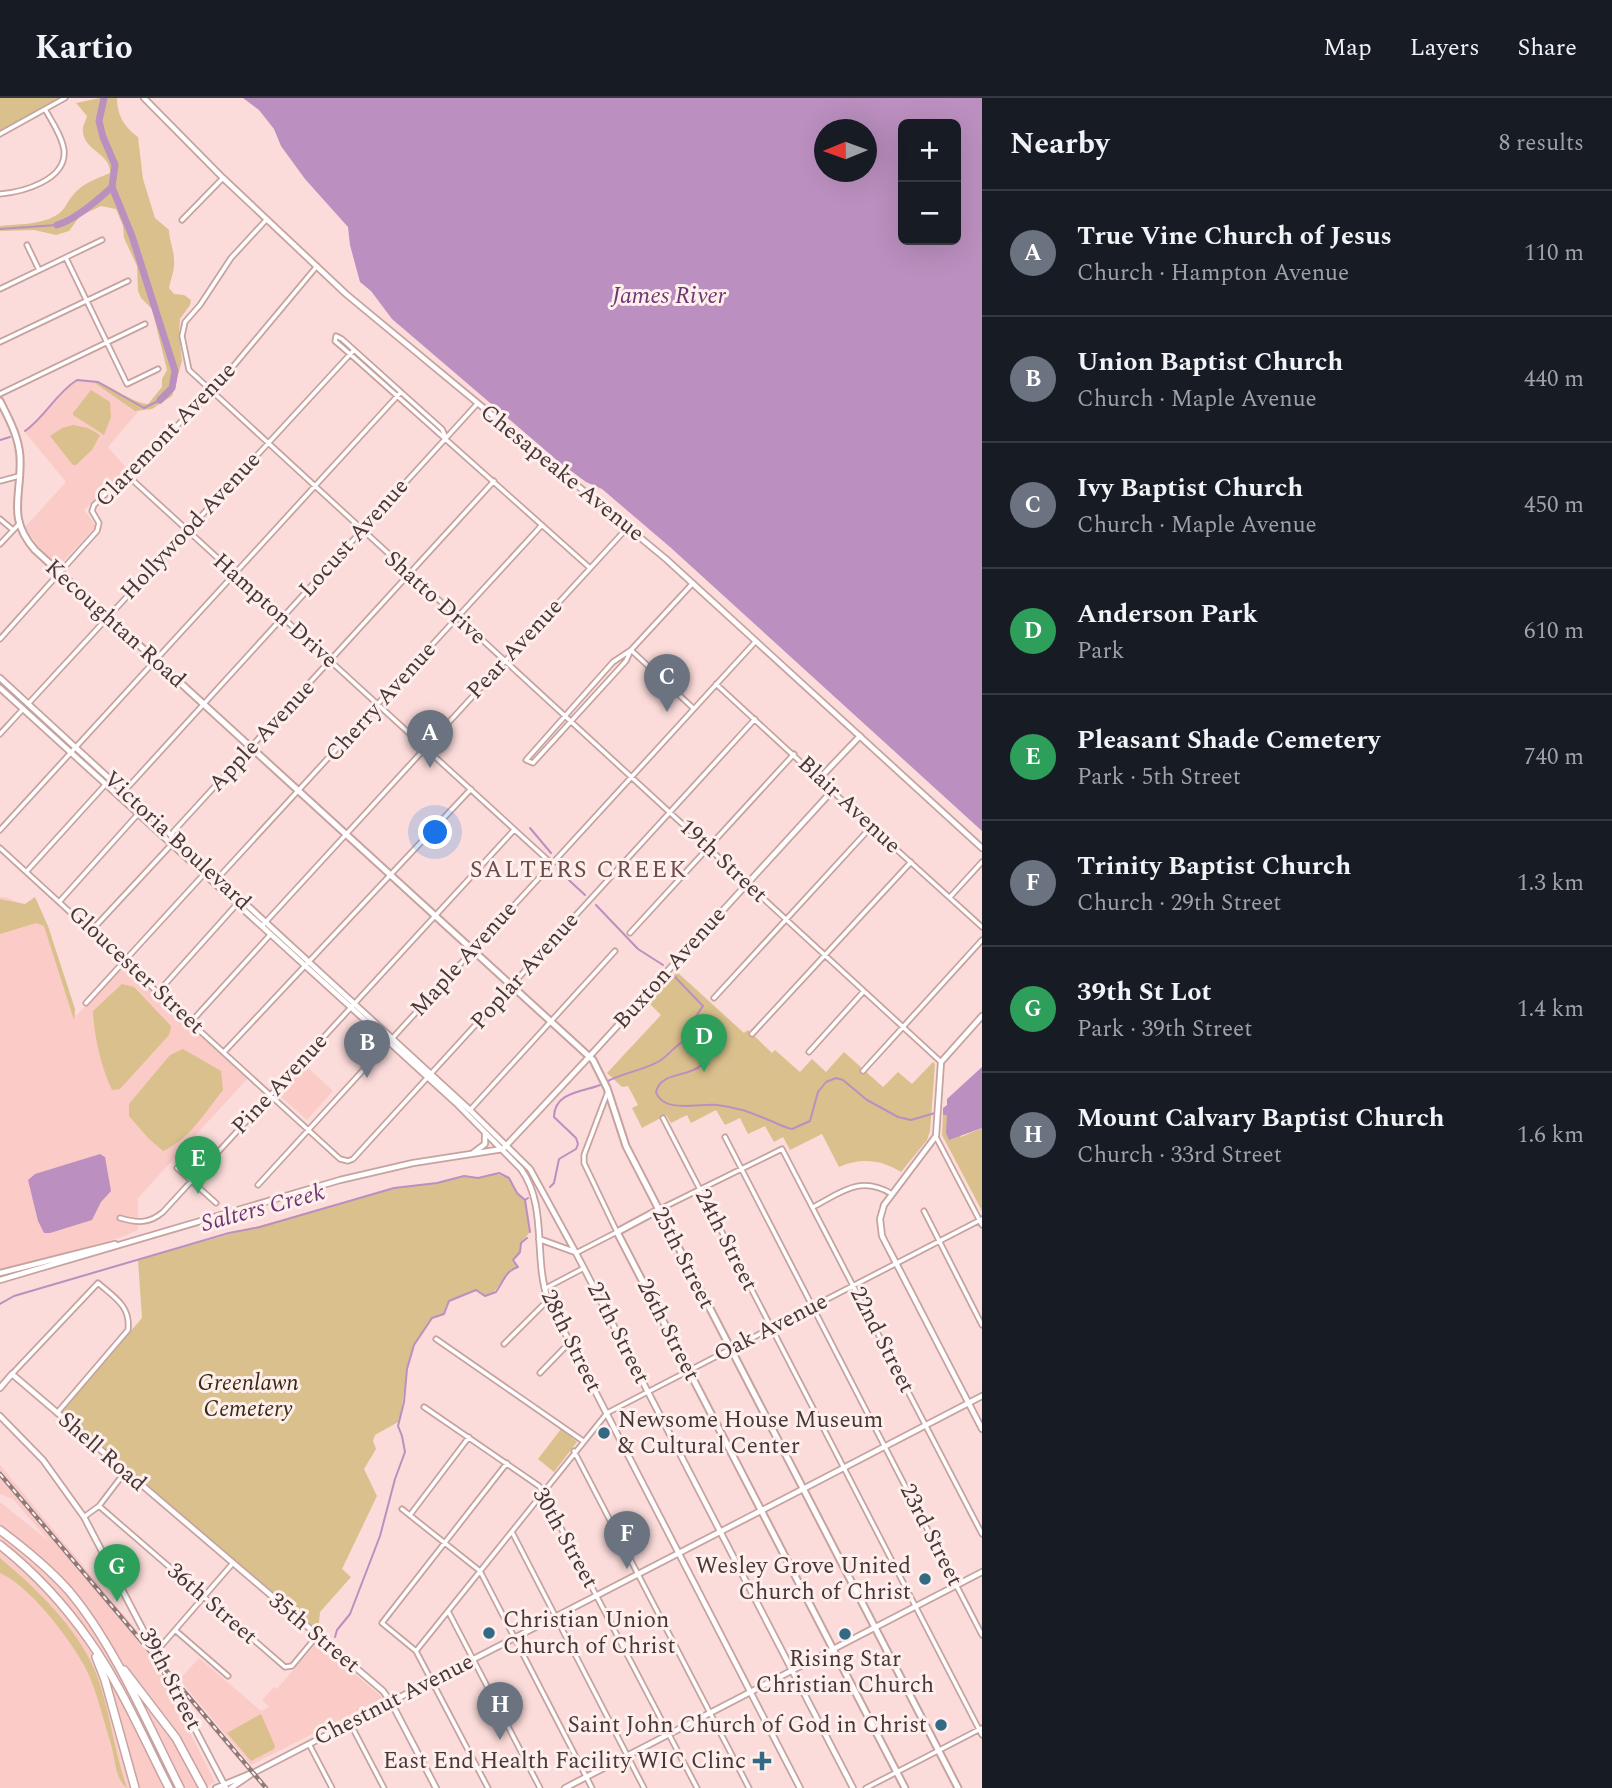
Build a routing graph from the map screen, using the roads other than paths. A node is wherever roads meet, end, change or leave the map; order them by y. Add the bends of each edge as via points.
1 (65, 98) edge
2 (144, 98) edge
3 (45, 109) junction
4 (0, 134) edge
5 (223, 178) junction
6 (0, 194) edge
7 (267, 219) junction
8 (182, 220) dead end
9 (102, 240) dead end
10 (27, 245) dead end
11 (66, 258) junction
12 (317, 266) junction
13 (39, 270) junction
14 (128, 281) dead end
15 (0, 289) edge
16 (86, 302) junction
17 (145, 324) dead end
18 (0, 342) edge
19 (106, 343) junction
20 (354, 350) junction
21 (350, 354) junction
22 (158, 369) dead end
23 (401, 392) junction
24 (211, 393) junction
25 (0, 394) edge
26 (397, 396) junction
27 (0, 401) edge
28 (477, 404) junction
29 (446, 438) junction
30 (267, 443) junction
31 (127, 475) junction
32 (19, 476) junction
33 (0, 481) edge
34 (494, 481) junction
35 (315, 488) junction
36 (0, 519) edge
37 (19, 524) junction
38 (542, 525) junction
39 (628, 527) junction
40 (13, 530) junction
41 (362, 530) junction
42 (187, 531) junction
43 (0, 544) edge
44 (590, 568) junction
45 (60, 573) junction
46 (234, 574) junction
47 (410, 574) junction
48 (693, 583) junction
49 (108, 617) junction
50 (282, 617) junction
51 (458, 617) junction
52 (0, 639) edge
53 (756, 641) junction
54 (631, 650) junction
55 (156, 660) junction
56 (330, 661) junction
57 (504, 661) junction
58 (0, 678) edge
59 (593, 684) junction
60 (716, 684) junction
61 (0, 688) edge
62 (601, 690) junction
63 (28, 704) junction
64 (203, 704) junction
65 (378, 705) junction
66 (694, 708) junction
67 (23, 709) junction
68 (565, 715) junction
69 (755, 719) junction
70 (572, 722) junction
71 (0, 734) edge
72 (860, 736) junction
73 (76, 747) junction
74 (250, 748) junction
75 (425, 748) junction
76 (71, 752) junction
77 (794, 754) junction
78 (632, 777) junction
79 (819, 779) junction
80 (105, 785) junction
81 (471, 789) junction
82 (123, 791) junction
83 (832, 791) junction
84 (298, 792) junction
85 (119, 797) junction
86 (313, 805) joint
87 (670, 812) junction
88 (138, 814) junction
89 (871, 827) junction
90 (0, 830) edge
91 (514, 830) junction
92 (171, 835) junction
93 (345, 835) junction
94 (171, 845) junction
95 (0, 848) edge
96 (709, 848) junction
97 (982, 848) edge
98 (911, 862) junction
99 (982, 862) edge
100 (551, 864) junction
101 (27, 871) junction
102 (204, 874) junction
103 (390, 876) junction
104 (218, 878) junction
105 (747, 884) junction
106 (950, 897) junction
107 (60, 901) junction
108 (237, 904) junction
109 (434, 915) junction
110 (786, 919) junction
111 (263, 924) junction
112 (982, 927) edge
113 (92, 930) junction
114 (272, 932) junction
115 (630, 933) dead end
116 (982, 940) edge
117 (471, 951) junction
118 (615, 951) dead end
119 (825, 955) junction
120 (125, 960) junction
121 (307, 964) junction
122 (511, 986) junction
123 (159, 991) junction
124 (864, 991) junction
125 (714, 998) dead end
126 (86, 1003) dead end
127 (352, 1005) junction
128 (982, 1016) edge
129 (550, 1021) junction
130 (191, 1022) junction
131 (903, 1027) junction
132 (752, 1034) dead end
133 (391, 1040) junction
134 (224, 1052) junction
135 (809, 1052) dead end
136 (589, 1057) junction
137 (941, 1062) junction
138 (863, 1071) dead end
139 (429, 1075) junction
140 (607, 1090) junction
141 (270, 1094) junction
142 (469, 1112) junction
143 (663, 1118) dead end
144 (309, 1129) junction
145 (482, 1130) junction
146 (936, 1136) junction
147 (725, 1137) dead end
148 (506, 1147) junction
149 (472, 1154) junction
150 (351, 1160) joint
151 (741, 1167) junction
152 (177, 1168) dead end
153 (191, 1181) junction
154 (258, 1185) dead end
155 (700, 1189) junction
156 (892, 1194) junction
157 (216, 1203) dead end
158 (813, 1207) junction
159 (659, 1210) junction
160 (924, 1212) dead end
161 (120, 1218) dead end
162 (981, 1222) edge
163 (617, 1232) junction
164 (134, 1240) junction
165 (539, 1240) junction
166 (939, 1241) junction
167 (576, 1253) junction
168 (896, 1263) junction
169 (584, 1268) junction
170 (0, 1273) edge
171 (0, 1280) edge
172 (854, 1286) junction
173 (544, 1289) junction
174 (548, 1300) junction
175 (813, 1307) junction
176 (982, 1325) edge
177 (771, 1328) junction
178 (436, 1339) dead end
179 (570, 1342) junction
180 (504, 1344) dead end
181 (730, 1349) junction
182 (689, 1371) junction
183 (540, 1373) dead end
184 (12, 1374) junction
185 (0, 1388) edge
186 (648, 1392) junction
187 (982, 1396) edge
188 (968, 1403) junction
189 (424, 1407) dead end
190 (57, 1413) junction
191 (607, 1413) junction
192 (0, 1416) edge
193 (926, 1425) junction
194 (982, 1429) edge
195 (469, 1437) junction
196 (583, 1441) junction
197 (885, 1446) junction
198 (574, 1451) junction
199 (508, 1463) junction
200 (844, 1468) junction
201 (125, 1472) junction
202 (803, 1489) junction
203 (543, 1491) junction
204 (99, 1506) junction
205 (402, 1510) dead end
206 (761, 1510) junction
207 (410, 1515) junction
208 (84, 1517) junction
209 (193, 1529) joint
210 (0, 1530) edge
211 (512, 1531) junction
212 (720, 1531) junction
213 (982, 1534) edge
214 (446, 1543) junction
215 (0, 1545) edge
216 (679, 1553) junction
217 (233, 1563) junction
218 (480, 1571) junction
219 (982, 1572) edge
220 (638, 1574) junction
221 (956, 1585) junction
222 (596, 1595) junction
223 (204, 1597) junction
224 (915, 1607) junction
225 (448, 1611) junction
226 (556, 1616) junction
227 (875, 1628) junction
228 (175, 1630) junction
229 (982, 1635) edge
230 (317, 1636) junction
231 (515, 1638) junction
232 (89, 1640) junction
233 (103, 1641) junction
234 (833, 1649) junction
235 (416, 1651) junction
236 (156, 1652) junction
237 (473, 1659) junction
238 (792, 1671) junction
239 (228, 1676) dead end
240 (432, 1681) junction
241 (751, 1692) junction
242 (391, 1702) junction
243 (710, 1713) junction
244 (350, 1723) junction
245 (980, 1729) edge
246 (668, 1734) junction
247 (982, 1735) edge
248 (309, 1744) junction
249 (939, 1751) junction
250 (627, 1755) junction
251 (897, 1772) junction
252 (253, 1773) junction
253 (586, 1777) junction
254 (244, 1781) junction
255 (227, 1787) edge
256 (135, 1788) edge
257 (169, 1788) edge
258 (180, 1788) edge
259 (203, 1788) edge
260 (216, 1788) edge
261 (240, 1788) edge
262 (332, 1788) edge
263 (384, 1788) edge
264 (436, 1788) edge
265 (488, 1788) edge
266 (540, 1788) edge
267 (565, 1788) edge
268 (592, 1788) edge
269 (644, 1788) edge
270 (696, 1788) edge
271 (748, 1788) edge
272 (800, 1788) edge
273 (853, 1788) edge
274 (866, 1788) edge
275 (905, 1788) edge
276 (958, 1788) edge

1 - 3 street
2 - 5 main road, Chesapeake Avenue
3 - 4 street
3 - 6 street via 61,139 61,166 37,184
5 - 7 main road, Chesapeake Avenue
5 - 8 street
7 - 12 main road, Chesapeake Avenue
7 - 24 street, Shatto Drive via 231,258 184,326 186,365
9 - 11 street
10 - 13 street
11 - 13 street
11 - 16 street
12 - 24 street, Claremont Avenue
12 - 28 main road, Chesapeake Avenue
13 - 15 street
14 - 16 street
16 - 18 street
16 - 19 street
17 - 19 street
19 - 22 street via 127,384
19 - 25 street
20 - 21 street, Hollywood Avenue
20 - 21 street via 337,336 335,341
20 - 23 street
21 - 26 street
21 - 30 street, Hollywood Avenue
23 - 26 street
23 - 29 street
24 - 30 street, Shatto Drive
24 - 31 street, Claremont Avenue
26 - 29 street
26 - 35 street
27 - 32 main road via 17,438
28 - 29 street, Locust Avenue
28 - 39 main road, Chesapeake Avenue
29 - 34 street
29 - 41 street, Locust Avenue
30 - 35 street, Shatto Drive
30 - 42 street, Hollywood Avenue
31 - 42 street, Hampton Drive
31 - 45 street, Claremont Avenue via 93,507 99,529
32 - 33 street
32 - 37 main road
34 - 38 street
34 - 47 street, Apple Avenue
35 - 41 street, Shatto Drive
35 - 46 street
36 - 40 street
37 - 40 street
37 - 45 main road, Kecoughtan Road via 26,540
38 - 44 street
38 - 51 street, Cherry Avenue
39 - 44 street, Pear Avenue
39 - 48 main road, Chesapeake Avenue
40 - 43 street
41 - 47 street, Shatto Drive
41 - 50 street, Locust Avenue
42 - 46 street, Hampton Drive
42 - 49 street, Hollywood Avenue
44 - 57 street, Pear Avenue
45 - 49 main road, Kecoughtan Road
45 - 52 street
46 - 50 street, Hampton Drive
46 - 55 street
47 - 51 street, Shatto Drive
47 - 56 street, Apple Avenue
48 - 53 main road, Chesapeake Avenue
48 - 54 street
49 - 55 main road, Kecoughtan Road
49 - 63 street, Hollywood Avenue
50 - 56 street, Hampton Drive
50 - 64 street, Locust Avenue
51 - 57 street, Shatto Drive
51 - 65 street, Cherry Avenue
53 - 60 street, Maple Avenue
53 - 72 main road, Chesapeake Avenue
54 - 59 street
54 - 62 street
54 - 66 street
55 - 64 main road, Kecoughtan Road
55 - 73 street
56 - 65 street, Hampton Drive
56 - 74 street, Apple Avenue
57 - 68 street, 19th Street
57 - 75 street, Pear Avenue
58 - 63 main road, Victoria Boulevard
59 - 62 street
59 - 68 street
60 - 66 street, Maple Avenue
60 - 69 street, Blair Avenue
61 - 67 main road, Victoria Boulevard
62 - 70 street
63 - 67 street, Hollywood Avenue
63 - 73 main road, Victoria Boulevard
64 - 74 main road, Kecoughtan Road
64 - 82 street, Locust Avenue
65 - 75 street, Hampton Drive
65 - 84 street, Cherry Avenue
66 - 78 street, Maple Avenue
67 - 71 street, Hollywood Avenue
67 - 76 main road, Victoria Boulevard
68 - 70 street, 19th Street
68 - 70 street via 526,760 533,763
69 - 77 street, Blair Avenue
69 - 87 street, Poplar Avenue
70 - 78 street, 19th Street
72 - 79 main road
72 - 97 main road, Chesapeake Avenue
73 - 76 street
73 - 82 main road, Victoria Boulevard
74 - 84 main road, Kecoughtan Road
74 - 92 street, Apple Avenue
75 - 81 street, Hampton Drive
75 - 93 street, Pear Avenue
76 - 80 main road, Victoria Boulevard
76 - 90 street
77 - 79 street, Blair Avenue
77 - 96 street
78 - 87 street, 19th Street
78 - 100 street, Maple Avenue
79 - 83 main road, Blair Avenue
80 - 85 main road, Victoria Boulevard
80 - 101 street
81 - 91 street, Hampton Drive
81 - 103 street
82 - 85 street, Locust Avenue
82 - 92 main road, Victoria Boulevard
83 - 89 street, Blair Avenue
83 - 105 main road, Buxton Avenue
84 - 86 main road, Kecoughtan Road
84 - 104 street, Cherry Avenue
85 - 88 main road, Victoria Boulevard
86 - 93 main road, 25th Street
87 - 96 street, 19th Street
87 - 122 street, Poplar Avenue
88 - 94 main road, Victoria Boulevard
88 - 107 street
89 - 98 street, Blair Avenue
89 - 110 street
91 - 100 street, Hampton Drive
91 - 109 street, Pine Avenue
92 - 94 street
92 - 104 main road, Victoria Boulevard
93 - 103 main road, 25th Street
93 - 111 street, Pear Avenue
94 - 102 main road, Victoria Boulevard
94 - 113 street
95 - 101 street, Gloucester Street
96 - 105 street, 19th Street
96 - 115 street
98 - 106 street, Blair Avenue
98 - 119 street
99 - 106 street
100 - 117 street, Maple Avenue
101 - 107 street, Gloucester Street
102 - 108 main road, Victoria Boulevard
102 - 120 street
103 - 109 main road, 25th Street
103 - 121 street
104 - 111 main road, Victoria Boulevard
105 - 110 street, 19th Street
105 - 136 main road, Buxton Avenue
106 - 112 street, Blair Avenue
107 - 113 street, Gloucester Street
108 - 111 main road, Victoria Boulevard
108 - 123 street
109 - 117 main road, 25th Street
109 - 127 street, Pine Avenue
110 - 119 street, 19th Street
110 - 125 street
111 - 114 main road, Victoria Boulevard
113 - 120 street, Gloucester Street
114 - 121 main road, Victoria Boulevard
114 - 130 street
116 - 131 street
117 - 122 main road, 25th Street
117 - 133 street, Maple Avenue
118 - 129 street
119 - 124 street, 19th Street
119 - 132 street
120 - 123 street, Gloucester Street
120 - 126 street
121 - 127 main road, Victoria Boulevard
121 - 134 street
122 - 129 main road, 25th Street
122 - 139 street, Poplar Avenue
123 - 130 street, Gloucester Street
124 - 131 street, 19th Street
124 - 135 street
127 - 133 main road, 27th Street
127 - 141 street, Pine Avenue
128 - 137 main road
129 - 136 main road, 25th Street
129 - 142 street
130 - 134 street, Gloucester Street
131 - 137 street, 19th Street
131 - 138 street
133 - 139 main road, 27th Street
133 - 144 street, Maple Avenue
134 - 141 street, Gloucester Street
136 - 140 main road, 25th Street
136 - 148 main road, Buxton Avenue
137 - 146 main road
139 - 142 main road, 27th Street
139 - 150 street, Poplar Avenue
140 - 159 main road, 25th Street via 625,1146
140 - 163 street, 26th Street via 584,1159
141 - 144 street, Gloucester Street
141 - 153 street, Pine Avenue
142 - 145 main road, 27th Street
142 - 148 main road, 27th Street
143 - 155 street, 24th Street
144 - 150 street, Gloucester Street via 340,1159
144 - 154 street, Maple Avenue
145 - 148 main road, 27th Street
145 - 149 main road via 485,1144
146 - 156 main road
146 - 162 street
147 - 151 street, 23rd Street
148 - 149 main road
148 - 165 main road, 28th Street via 531,1188
148 - 167 main road, 27th Street via 534,1175
149 - 164 main road via 363,1174
151 - 155 street
151 - 158 street, 22nd Street via 783,1150
151 - 175 street, 23rd Street
152 - 153 street
153 - 157 street
153 - 161 street, Pine Avenue via 157,1217 139,1223
155 - 159 street
155 - 177 street, 24th Street
156 - 158 street via 860,1185
156 - 168 main road via 882,1209 880,1230
158 - 172 street, 22nd Street
159 - 163 main road
159 - 181 main road, 25th Street
160 - 166 street
162 - 166 street, Oak Avenue
163 - 167 street
163 - 182 main road, 26th Street
164 - 170 main road
164 - 171 main road
165 - 167 main road
165 - 173 main road, 28th Street
166 - 168 street, Oak Avenue
166 - 176 street
167 - 169 main road, 27th Street
168 - 172 street, Oak Avenue
168 - 188 main road
169 - 173 street
169 - 186 main road, 27th Street
172 - 175 street, Oak Avenue
172 - 193 street, 22nd Street
173 - 174 main road, 28th Street
174 - 179 main road, 28th Street
174 - 180 street
175 - 177 street, Oak Avenue
175 - 197 street, 23rd Street
177 - 181 street, Oak Avenue
177 - 200 street, 24th Street
178 - 196 street
179 - 183 street
179 - 191 main road, 28th Street
181 - 182 street, Oak Avenue
181 - 202 main road, 25th Street
182 - 186 street, Oak Avenue
182 - 206 main road, 26th Street
184 - 185 main road
184 - 190 main road, Shell Road
184 - 190 street via 98,1283 126,1308 129,1324
186 - 191 street, Oak Avenue
186 - 212 main road, 27th Street
187 - 188 main road, Chestnut Avenue
188 - 193 main road, Chestnut Avenue
188 - 194 main road
189 - 195 street, 30th Street
190 - 201 main road, Shell Road
191 - 196 street, Oak Avenue
191 - 216 main road, 28th Street
192 - 208 main road, 39th Street via 43,1460
193 - 197 main road, Chestnut Avenue
193 - 213 street, 22nd Street
195 - 199 street, 30th Street
195 - 207 street
196 - 198 street, Oak Avenue
197 - 200 main road, Chestnut Avenue
197 - 221 street, 23rd Street
198 - 203 street, Oak Avenue
198 - 220 street
199 - 203 street, 30th Street
199 - 214 street
200 - 202 main road, Chestnut Avenue
200 - 224 street, 24th Street
201 - 204 street
201 - 209 main road, Shell Road
202 - 206 main road, Chestnut Avenue
202 - 227 main road, 25th Street
203 - 211 street, Oak Avenue
203 - 222 street, 30th Street
204 - 208 street
204 - 223 street, 36th Street
205 - 207 street
206 - 212 main road, Chestnut Avenue
206 - 234 main road, 26th Street
207 - 214 street
208 - 236 main road, 39th Street
209 - 217 main road, 35th Street
210 - 233 highway via 69,1591
211 - 218 street, Oak Avenue
211 - 226 street
212 - 216 main road, Chestnut Avenue
212 - 238 main road, 27th Street
214 - 218 street
214 - 235 street via 382,1623
215 - 232 highway via 56,1597
216 - 220 main road, Chestnut Avenue
216 - 241 main road, 28th Street
217 - 223 street
217 - 230 main road, 35th Street
218 - 225 street, Oak Avenue
218 - 231 street
219 - 221 main road
220 - 222 main road, Chestnut Avenue
220 - 243 street
221 - 224 main road
221 - 229 street, 23rd Street
222 - 226 main road, Chestnut Avenue
222 - 246 street, 30th Street
223 - 228 street
223 - 230 street, 36th Street via 283,1666 295,1663
224 - 227 main road
224 - 245 street, 24th Street
225 - 235 street, Oak Avenue
225 - 237 street
226 - 231 main road, Chestnut Avenue
226 - 250 street
227 - 234 main road
227 - 249 main road, 25th Street
228 - 236 street
228 - 239 street
230 - 242 main road, 35th Street
231 - 237 main road, Chestnut Avenue
231 - 253 street
232 - 256 highway
232 - 257 highway
233 - 258 highway
233 - 259 highway via 176,1738
234 - 238 main road
234 - 251 main road, 26th Street
235 - 240 street
236 - 255 main road, 39th Street
237 - 240 main road, Chestnut Avenue
237 - 266 street
238 - 241 main road
238 - 273 main road, 27th Street
240 - 242 main road, Chestnut Avenue
240 - 265 street
241 - 243 main road
241 - 272 main road, 28th Street
242 - 244 main road, Chestnut Avenue
242 - 264 main road, 35th Street
243 - 246 main road
243 - 271 street
244 - 248 main road, Chestnut Avenue
244 - 263 street
245 - 247 street, 24th Street
245 - 249 street
246 - 250 main road
246 - 270 street, 30th Street
248 - 252 main road, Chestnut Avenue
248 - 262 street
249 - 251 street
249 - 276 main road, 25th Street
250 - 253 main road
250 - 269 street
251 - 274 street
251 - 275 main road, 26th Street
252 - 254 main road, Chestnut Avenue
252 - 255 main road, Chestnut Avenue
253 - 267 main road
253 - 268 street
254 - 255 main road, Chestnut Avenue
254 - 261 main road
255 - 260 main road, Chestnut Avenue

